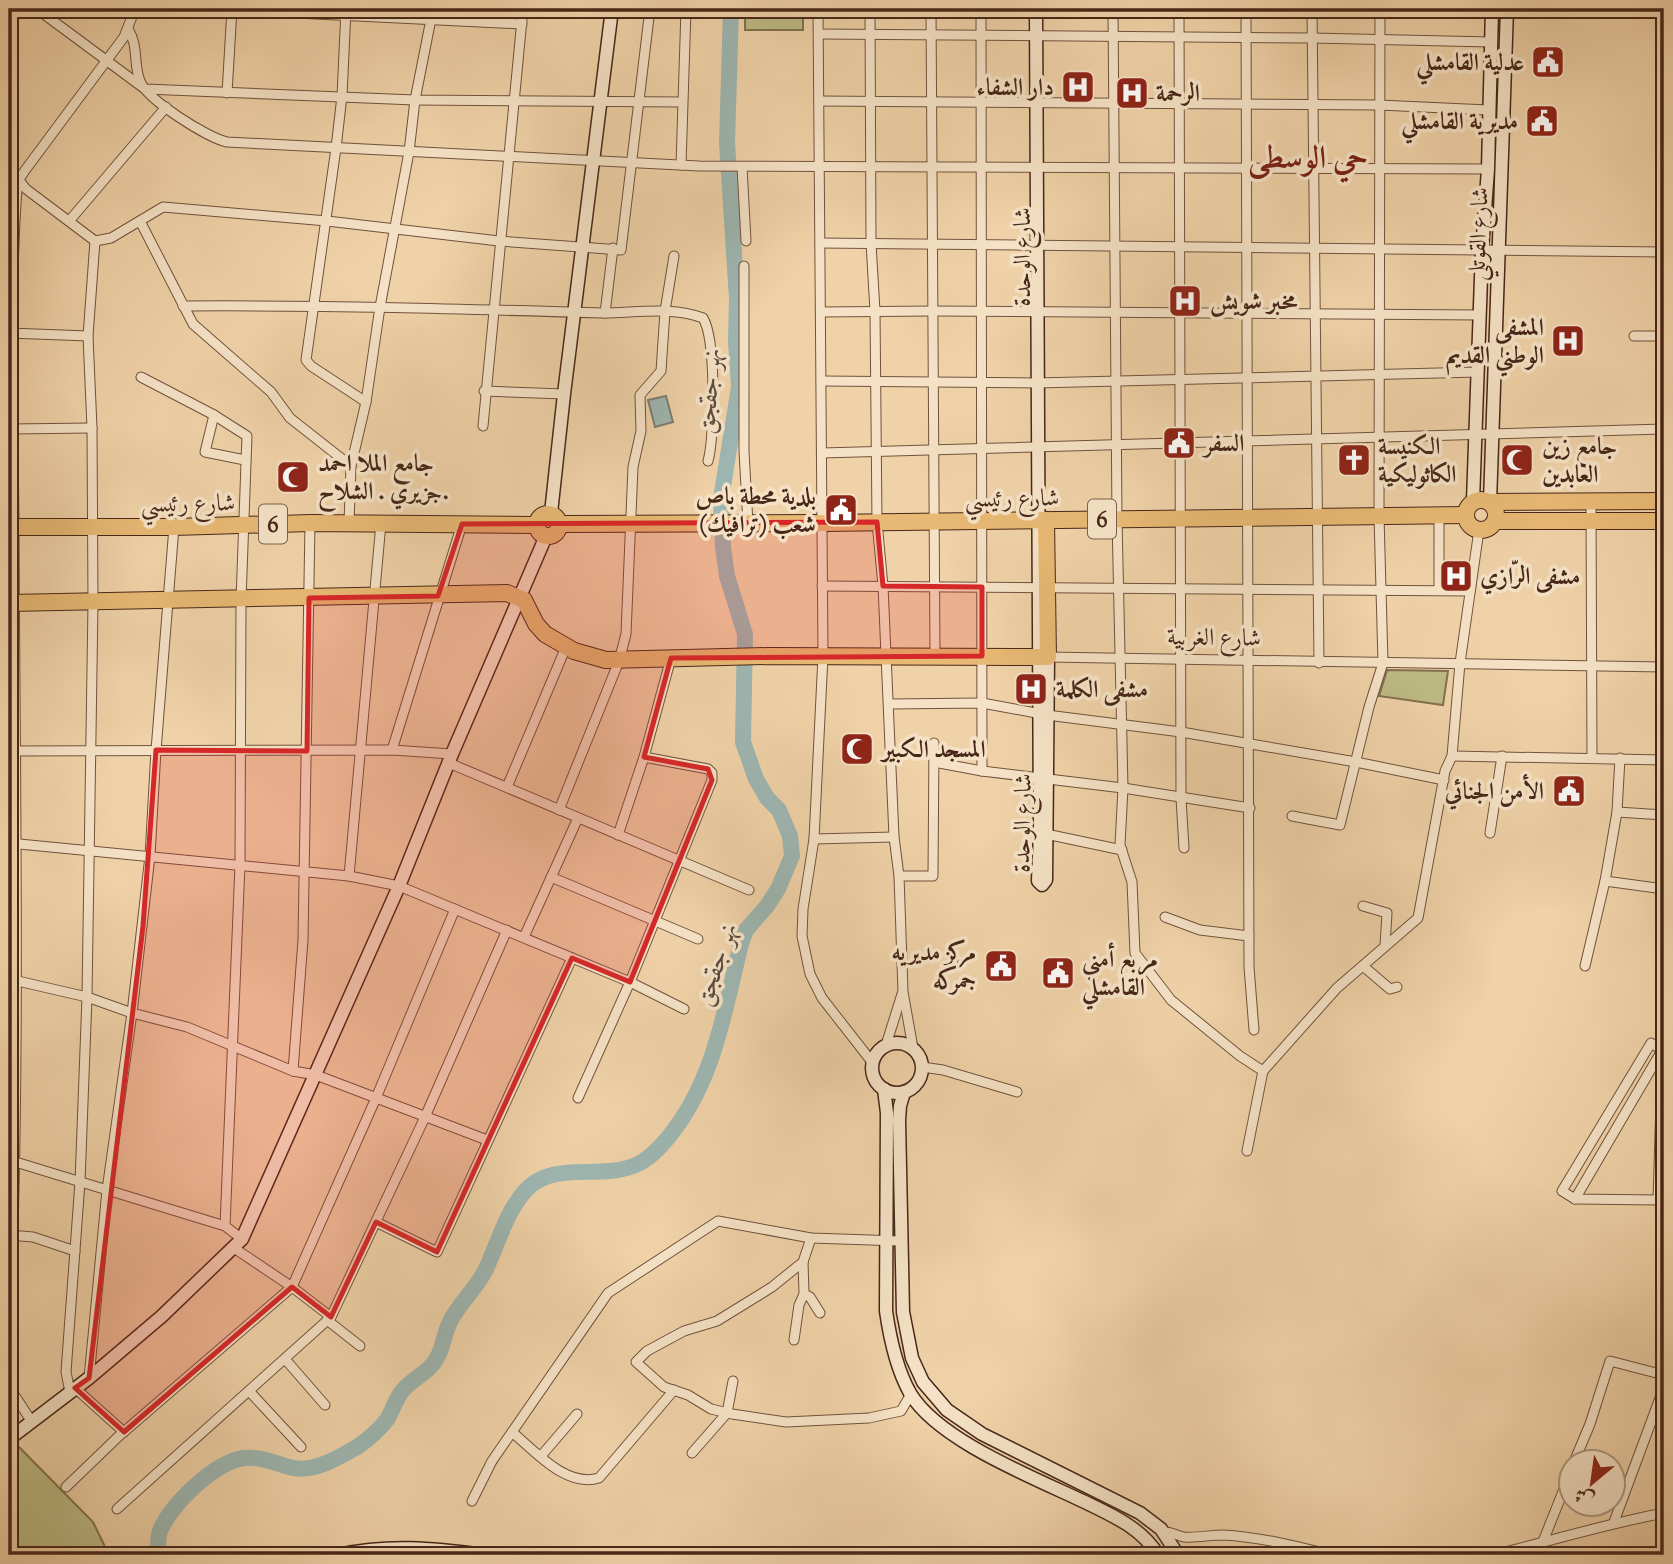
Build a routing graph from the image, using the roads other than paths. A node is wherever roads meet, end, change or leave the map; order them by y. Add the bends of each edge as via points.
1 (37, 9) edge
2 (135, 9) edge
3 (212, 9) edge
4 (232, 9) edge
5 (433, 9) edge
6 (523, 9) edge
7 (612, 9) edge
8 (650, 9) edge
9 (686, 9) edge
10 (818, 9) edge
11 (870, 9) edge
12 (931, 9) edge
13 (981, 9) edge
14 (1036, 9) edge
15 (1044, 9) edge
16 (1113, 9) edge
17 (1179, 9) edge
18 (1246, 9) edge
19 (1312, 9) edge
20 (1380, 9) edge
21 (1492, 9) edge
22 (1507, 9) edge
23 (346, 12) edge
24 (431, 19) junction
25 (522, 24) junction
26 (128, 29) junction
27 (870, 33) junction
28 (819, 34) junction
29 (931, 34) junction
30 (981, 34) junction
31 (1040, 35) junction
32 (1113, 36) junction
33 (1179, 37) junction
34 (1246, 37) junction
35 (1312, 38) junction
36 (1379, 39) junction
37 (1491, 42) junction
38 (106, 61) junction
39 (145, 89) junction
40 (227, 93) junction
41 (342, 96) junction
42 (415, 100) junction
43 (514, 101) junction
44 (819, 101) junction
45 (870, 101) junction
46 (601, 102) junction
47 (639, 102) junction
48 (682, 102) junction
49 (931, 102) junction
50 (981, 102) junction
51 (1040, 103) junction
52 (1114, 103) junction
53 (1179, 104) junction
54 (1246, 104) junction
55 (1313, 105) junction
56 (1379, 106) junction
57 (166, 107) junction
58 (1488, 110) junction
59 (336, 148) junction
60 (410, 152) junction
61 (510, 157) junction
62 (594, 162) junction
63 (632, 163) junction
64 (681, 165) junction
65 (737, 167) junction
66 (820, 167) junction
67 (871, 167) junction
68 (932, 167) junction
69 (981, 167) junction
70 (9, 168) edge
71 (1040, 168) junction
72 (1114, 168) junction
73 (1179, 168) junction
74 (1246, 169) junction
75 (1313, 169) junction
76 (1379, 169) junction
77 (1488, 169) junction
78 (18, 181) junction
79 (70, 220) junction
80 (140, 221) junction
81 (327, 221) junction
82 (394, 229) junction
83 (95, 241) junction
84 (499, 241) junction
85 (746, 241) dead end
86 (820, 243) junction
87 (871, 243) junction
88 (932, 244) junction
89 (981, 245) junction
90 (1041, 245) junction
91 (583, 246) junction
92 (1115, 246) junction
93 (1180, 247) junction
94 (613, 248) junction
95 (1247, 248) junction
96 (1314, 248) junction
97 (1379, 249) junction
98 (1482, 250) junction
99 (1499, 250) junction
100 (1664, 252) edge
101 (674, 256) dead end
102 (744, 266) dead end
103 (314, 305) junction
104 (183, 306) junction
105 (380, 307) junction
106 (494, 310) junction
107 (574, 311) junction
108 (665, 311) junction
109 (875, 311) junction
110 (933, 311) junction
111 (981, 311) junction
112 (821, 312) junction
113 (1041, 312) junction
114 (1115, 312) junction
115 (605, 313) junction
116 (1180, 313) junction
117 (1247, 313) junction
118 (1315, 314) junction
119 (1379, 314) junction
120 (1480, 315) junction
121 (10, 334) edge
122 (88, 336) junction
123 (1664, 336) edge
124 (1634, 337) dead end
125 (1478, 372) junction
126 (1379, 374) junction
127 (1315, 376) junction
128 (141, 377) dead end
129 (1248, 378) junction
130 (1180, 379) junction
131 (822, 381) junction
132 (875, 381) junction
133 (1116, 381) junction
134 (933, 382) junction
135 (981, 382) junction
136 (1042, 383) junction
137 (484, 391) junction
138 (564, 394) junction
139 (366, 402) junction
140 (214, 415) junction
141 (482, 426) dead end
142 (92, 428) junction
143 (10, 429) edge
144 (1664, 429) edge
145 (1493, 433) junction
146 (1476, 434) junction
147 (1379, 437) junction
148 (1316, 439) junction
149 (1248, 440) junction
150 (1180, 442) junction
151 (1116, 444) junction
152 (1042, 446) junction
153 (981, 448) junction
154 (934, 449) junction
155 (876, 451) junction
156 (822, 453) junction
157 (245, 460) junction
158 (708, 461) dead end
159 (351, 466) junction
160 (1664, 501) edge
161 (1591, 502) junction
162 (1476, 506) junction
163 (1438, 515) junction
164 (1379, 516) junction
165 (1248, 517) junction
166 (1317, 517) junction
167 (1180, 518) junction
168 (555, 519) junction
169 (1117, 519) junction
170 (1042, 520) junction
171 (982, 521) junction
172 (1495, 521) junction
173 (1591, 521) junction
174 (1664, 521) edge
175 (877, 522) junction
176 (934, 522) junction
177 (310, 523) junction
178 (349, 523) junction
179 (381, 523) junction
180 (632, 523) junction
181 (823, 523) junction
182 (462, 524) junction
183 (743, 524) junction
184 (243, 525) junction
185 (91, 526) junction
186 (11, 527) edge
187 (174, 527) junction
188 (1479, 530) junction
189 (541, 531) junction
190 (822, 586) junction
191 (883, 586) junction
192 (935, 587) junction
193 (982, 587) junction
194 (1042, 587) junction
195 (1120, 588) junction
196 (1180, 589) junction
197 (1249, 589) junction
198 (1318, 589) junction
199 (1380, 590) junction
200 (1438, 590) junction
201 (1471, 591) junction
202 (438, 596) junction
203 (374, 597) junction
204 (309, 598) junction
205 (520, 598) junction
206 (241, 600) junction
207 (168, 601) junction
208 (11, 603) edge
209 (93, 603) junction
210 (566, 647) junction
211 (823, 656) junction
212 (885, 656) junction
213 (935, 656) junction
214 (982, 656) junction
215 (1044, 657) junction
216 (671, 658) junction
217 (1121, 658) junction
218 (1181, 659) junction
219 (1249, 660) junction
220 (619, 661) junction
221 (1319, 663) junction
222 (1383, 663) junction
223 (1460, 663) junction
224 (1592, 666) junction
225 (1664, 667) edge
226 (982, 703) junction
227 (889, 704) junction
228 (1043, 715) junction
229 (1122, 724) junction
230 (1181, 732) junction
231 (934, 743) dead end
232 (1250, 744) junction
233 (92, 750) junction
234 (156, 750) junction
235 (239, 750) junction
236 (360, 750) junction
237 (392, 750) junction
238 (12, 751) edge
239 (307, 751) junction
240 (1452, 756) junction
241 (1502, 756) junction
242 (644, 757) junction
243 (1592, 757) junction
244 (451, 758) junction
245 (1620, 758) junction
246 (1664, 760) edge
247 (934, 762) junction
248 (1356, 762) junction
249 (982, 771) junction
250 (1042, 777) junction
251 (1444, 780) junction
252 (507, 788) junction
253 (1123, 788) junction
254 (1181, 798) junction
255 (1250, 808) junction
256 (559, 810) junction
257 (1617, 813) junction
258 (1664, 815) edge
259 (1292, 816) dead end
260 (578, 818) junction
261 (1490, 832) dead end
262 (1046, 834) junction
263 (618, 835) junction
264 (894, 837) junction
265 (814, 839) junction
266 (12, 844) edge
267 (1184, 848) dead end
268 (1122, 850) junction
269 (90, 851) junction
270 (150, 856) junction
271 (680, 861) junction
272 (240, 865) junction
273 (304, 872) junction
274 (349, 876) junction
275 (899, 876) junction
276 (551, 877) junction
277 (1605, 881) junction
278 (399, 886) junction
279 (1664, 889) edge
280 (749, 890) dead end
281 (1363, 906) dead end
282 (455, 909) junction
283 (1165, 917) dead end
284 (655, 921) junction
285 (508, 930) junction
286 (1249, 936) junction
287 (524, 937) junction
288 (698, 939) dead end
289 (1385, 946) junction
290 (572, 958) junction
291 (1363, 966) junction
292 (1585, 966) dead end
293 (12, 980) edge
294 (630, 982) junction
295 (1397, 988) dead end
296 (903, 992) junction
297 (87, 997) junction
298 (684, 1009) dead end
299 (132, 1013) junction
300 (1663, 1013) edge
301 (1254, 1030) dead end
302 (886, 1045) junction
303 (234, 1046) junction
304 (912, 1048) junction
305 (1663, 1050) edge
306 (872, 1062) junction
307 (922, 1067) junction
308 (293, 1070) junction
309 (1263, 1071) junction
310 (316, 1075) junction
311 (1629, 1080) junction
312 (1641, 1087) junction
313 (884, 1090) junction
314 (904, 1092) junction
315 (1017, 1092) dead end
316 (376, 1098) junction
317 (578, 1098) dead end
318 (425, 1117) junction
319 (487, 1140) junction
320 (1247, 1151) dead end
321 (12, 1161) edge
322 (80, 1182) junction
323 (107, 1190) junction
324 (1575, 1199) junction
325 (376, 1222) junction
326 (225, 1226) junction
327 (11, 1235) edge
328 (811, 1238) junction
329 (885, 1241) junction
330 (900, 1241) junction
331 (238, 1243) junction
332 (75, 1251) junction
333 (803, 1262) junction
334 (292, 1287) junction
335 (804, 1294) junction
336 (820, 1313) dead end
337 (329, 1319) junction
338 (794, 1340) dead end
339 (9, 1343) edge
340 (360, 1346) dead end
341 (285, 1359) junction
342 (1664, 1375) edge
343 (89, 1378) junction
344 (733, 1381) dead end
345 (9, 1387) edge
346 (1664, 1387) edge
347 (73, 1390) junction
348 (674, 1390) junction
349 (249, 1391) junction
350 (911, 1394) junction
351 (326, 1405) dead end
352 (727, 1413) junction
353 (577, 1414) dead end
354 (32, 1422) junction
355 (124, 1432) junction
356 (512, 1432) junction
357 (9, 1439) edge
358 (301, 1447) dead end
359 (1580, 1448) edge
360 (692, 1453) dead end
361 (541, 1456) junction
362 (66, 1487) dead end
363 (472, 1501) dead end
364 (1558, 1504) edge
365 (117, 1509) dead end
366 (1664, 1513) edge
367 (1614, 1522) junction
368 (1163, 1532) junction
369 (1542, 1544) junction
370 (338, 1555) edge
371 (482, 1555) edge
372 (1158, 1555) edge
373 (1178, 1555) edge
374 (1332, 1555) edge
375 (1494, 1555) edge

1 - 38 street
2 - 26 street
3 - 4 street
4 - 23 street
4 - 40 street
5 - 24 street
6 - 25 street
7 - 46 street
8 - 47 street
9 - 48 street
10 - 28 street
11 - 27 street
12 - 29 street
13 - 30 street
14 - 31 street, شارع الوحدة
15 - 31 street, شارع الوحدة
16 - 32 street
17 - 33 street
18 - 34 street
19 - 35 street
20 - 36 street
21 - 37 street, شارع القوتلي
22 - 99 street, شارع القوتلي
23 - 24 street
23 - 41 street
24 - 25 street
24 - 42 street
25 - 43 street
26 - 38 street
26 - 39 street
27 - 28 street
27 - 29 street
27 - 45 street
28 - 44 street
29 - 30 street
29 - 49 street
30 - 31 street
30 - 50 street
31 - 32 street
31 - 51 street, شارع الوحدة
32 - 33 street
32 - 52 street
33 - 34 street
33 - 53 street
34 - 35 street
34 - 54 street
35 - 36 street
35 - 55 street
36 - 37 street
36 - 56 street
37 - 58 street, شارع القوتلي
38 - 39 street
38 - 78 street
39 - 40 street
39 - 57 street
40 - 41 street
41 - 42 street
41 - 59 street
42 - 43 street
42 - 60 street
43 - 46 street
43 - 61 street
44 - 45 street
44 - 66 street
45 - 49 street
45 - 67 street
46 - 47 street
46 - 62 street
47 - 48 street
47 - 63 street
48 - 64 street
49 - 50 street
49 - 68 street
50 - 51 street
50 - 69 street
51 - 52 street
51 - 71 street, شارع الوحدة
52 - 53 street
52 - 72 street
53 - 54 street
53 - 73 street
54 - 55 street
54 - 74 street
55 - 56 street
55 - 75 street
56 - 58 street
56 - 76 street
57 - 59 street via 220,141
57 - 79 street
58 - 77 street, شارع القوتلي
59 - 60 street
59 - 81 street
60 - 61 street
60 - 82 street
61 - 62 street
61 - 84 street
62 - 63 street
62 - 91 street
63 - 64 street
63 - 94 street via 621,250
64 - 65 street
65 - 66 street
65 - 85 street
66 - 67 street
66 - 86 street
67 - 68 street
67 - 87 street
68 - 69 street
68 - 88 street
69 - 71 street
69 - 89 street
70 - 78 street
71 - 72 street
71 - 90 street, شارع الوحدة
72 - 73 street
72 - 92 street
73 - 74 street
73 - 93 street
74 - 75 street
74 - 95 street
75 - 76 street
75 - 96 street
76 - 77 street
76 - 97 street
77 - 98 street, شارع القوتلي
78 - 79 street
78 - 121 street
79 - 83 street
80 - 81 street via 163,207
80 - 83 street via 111,238
80 - 104 street
81 - 82 street
81 - 103 street
82 - 84 street
82 - 105 street
83 - 122 street
84 - 91 street
84 - 106 street
86 - 87 street
86 - 112 street
87 - 88 street
87 - 109 street
88 - 89 street
88 - 110 street
89 - 90 street
89 - 111 street
90 - 92 street
90 - 113 street, شارع الوحدة
91 - 94 street
91 - 107 street
92 - 93 street
92 - 114 street
93 - 95 street
93 - 116 street
94 - 115 street
95 - 96 street
95 - 117 street
96 - 97 street
96 - 118 street
97 - 98 street
97 - 119 street
98 - 99 street
98 - 120 street, شارع القوتلي
99 - 100 street
99 - 145 street, شارع القوتلي
101 - 108 street
102 - 183 street
103 - 104 street
103 - 105 street
103 - 139 street via 307,363
104 - 159 street via 193,324 271,392 290,418
105 - 106 street
105 - 139 street
106 - 107 street
106 - 137 street
107 - 115 street
107 - 138 street
108 - 115 street
108 - 158 street via 693,314 707,324 713,399
108 - 180 street via 661,370 640,395
109 - 110 street
109 - 112 street
109 - 132 street
110 - 111 street
110 - 134 street
111 - 113 street
111 - 135 street
112 - 131 street
113 - 114 street
113 - 136 street, شارع الوحدة
114 - 116 street
114 - 133 street
116 - 117 street
116 - 130 street
117 - 118 street
117 - 129 street
118 - 119 street
118 - 127 street
119 - 120 street
119 - 126 street
120 - 125 street, شارع القوتلي
121 - 122 street
121 - 143 street
122 - 142 street
123 - 124 street
125 - 126 street
125 - 146 street, شارع القوتلي
126 - 127 street
126 - 147 street
127 - 129 street
127 - 148 street
128 - 140 street
129 - 130 street
129 - 149 street
130 - 133 street
130 - 150 street
131 - 132 street
131 - 156 street
132 - 134 street
132 - 155 street
133 - 136 street
133 - 151 street
134 - 135 street
134 - 154 street
135 - 136 street
135 - 153 street
136 - 152 street, شارع الوحدة
137 - 138 street
137 - 141 street
138 - 168 street
139 - 159 street
140 - 157 street via 247,436
140 - 157 street via 205,452
142 - 143 street
142 - 185 street
143 - 186 street
144 - 145 street
145 - 146 street
145 - 162 street, شارع القوتلي
146 - 147 street
146 - 162 street, شارع القوتلي
147 - 148 street
147 - 164 street
148 - 149 street
148 - 166 street
149 - 150 street
149 - 165 street
150 - 151 street
150 - 167 street
151 - 152 street
151 - 169 street
152 - 153 street
152 - 170 street, شارع الوحدة
153 - 154 street
153 - 171 street
154 - 155 street
154 - 176 street
155 - 156 street
155 - 175 street
156 - 181 street
157 - 184 street
159 - 178 street
160 - 161 highway, 6
161 - 162 highway, 6
161 - 173 street
162 - 163 highway, شارع رئيسي / 6
162 - 172 highway via 1496,511
162 - 188 highway via 1468,523
163 - 164 highway, شارع رئيسي / 6
163 - 200 street
164 - 166 highway, شارع رئيسي / 6
164 - 199 street
165 - 166 highway, شارع رئيسي / 6
165 - 167 highway, شارع رئيسي / 6
165 - 197 street
166 - 198 street
167 - 169 highway, شارع رئيسي / 6
167 - 196 street
168 - 180 highway, شارع رئيسي / 6
168 - 189 highway via 554,535
169 - 170 highway, شارع رئيسي / 6
169 - 195 street
170 - 171 highway, شارع رئيسي / 6
170 - 194 highway, شارع الوحدة
171 - 176 highway, شارع رئيسي / 6
171 - 193 street
172 - 173 highway
172 - 188 highway
173 - 174 highway
173 - 224 street
175 - 176 highway, شارع رئيسي / 6
175 - 181 highway, شارع رئيسي / 6
175 - 191 street
176 - 192 street
177 - 178 highway, شارع رئيسي / 6
177 - 184 highway, شارع رئيسي / 6
177 - 204 street
178 - 179 highway, شارع رئيسي / 6
179 - 182 highway, شارع رئيسي / 6
179 - 203 street
180 - 183 highway, شارع رئيسي / 6
180 - 220 street via 627,625
181 - 183 highway, شارع رئيسي / 6
181 - 190 street
182 - 189 highway, شارع رئيسي / 6
182 - 202 street
184 - 187 highway, شارع رئيسي / 6
184 - 206 street
185 - 186 highway, شارع رئيسي / 6
185 - 187 highway, شارع رئيسي / 6
185 - 209 street
186 - 208 street
187 - 207 street
188 - 201 street
189 - 205 street
190 - 191 street
190 - 211 street
191 - 192 street
191 - 212 street
192 - 193 street
192 - 213 street
193 - 194 street
193 - 214 street
194 - 195 street
194 - 215 highway, شارع الوحدة
195 - 196 street
195 - 217 street
196 - 197 street
196 - 218 street
197 - 198 street
197 - 219 street
198 - 199 street
198 - 221 street
199 - 200 street
199 - 222 street
200 - 201 street
201 - 223 street
202 - 203 highway
202 - 205 highway via 507,593
202 - 237 street
203 - 204 highway
203 - 236 street
204 - 206 highway
204 - 239 street
205 - 210 highway, شارع الغربية via 540,630
205 - 244 street
206 - 207 highway
206 - 235 street
207 - 209 highway
207 - 234 street
208 - 209 highway
208 - 238 street
209 - 233 street
210 - 220 highway, شارع الغربية
210 - 252 street
211 - 212 highway, شارع الغربية
211 - 216 highway, شارع الغربية
211 - 265 street
212 - 213 highway, شارع الغربية
212 - 227 street
213 - 214 highway, شارع الغربية
214 - 215 highway, شارع الغربية
214 - 226 street
215 - 217 street, شارع الغربية
215 - 228 street, شارع الوحدة
216 - 220 highway, شارع الغربية
216 - 242 street
217 - 218 street, شارع الغربية
217 - 229 street
218 - 219 street, شارع الغربية
218 - 230 street
219 - 221 street, شارع الغربية
219 - 232 street
220 - 256 street
221 - 222 street, شارع الغربية
222 - 223 street, شارع الغربية
222 - 248 street
223 - 224 street, شارع الغربية
223 - 240 street
224 - 225 street, شارع الغربية
224 - 243 street
226 - 227 street
226 - 228 street
226 - 249 street
227 - 264 street
228 - 229 street
228 - 250 street, شارع الوحدة
229 - 230 street
229 - 253 street
230 - 232 street
230 - 254 street
231 - 247 street
232 - 248 street
232 - 255 street
233 - 234 street
233 - 238 street
233 - 269 street
234 - 235 street
234 - 270 street
235 - 239 street
235 - 272 street
236 - 237 street
236 - 239 street
236 - 274 street
237 - 244 street
238 - 266 street
239 - 273 street
240 - 241 street
240 - 251 street
241 - 243 street
241 - 261 street
242 - 263 street
242 - 271 street via 708,769 712,774
243 - 245 street
244 - 252 street
244 - 278 street
245 - 246 street
245 - 257 street
247 - 249 street
247 - 275 street via 933,876
248 - 251 street
248 - 259 street via 1340,825
249 - 250 street
250 - 253 street
250 - 262 street, شارع الوحدة
250 - 262 street, شارع الوحدة via 1038,881 1042,885 1046,882
251 - 289 street via 1418,918
252 - 256 street
253 - 254 street
253 - 268 street
254 - 255 street
254 - 267 street
255 - 286 street
256 - 260 street
257 - 258 street
257 - 277 street
260 - 263 street
260 - 276 street
262 - 268 street
263 - 271 street
264 - 265 street
264 - 275 street
265 - 306 street via 802,923 806,962 822,998
266 - 269 street
266 - 293 street
268 - 309 street via 1132,882 1135,953 1171,1000
269 - 270 street
269 - 297 street
270 - 272 street
270 - 299 street
271 - 280 street
271 - 284 street
272 - 273 street
272 - 303 street
273 - 274 street
273 - 308 street
274 - 278 street
275 - 296 street
276 - 284 street
276 - 287 street
277 - 279 street
277 - 292 street
278 - 282 street
278 - 310 street
281 - 289 street via 1387,913
282 - 285 street
282 - 316 street
283 - 286 street via 1200,930
284 - 288 street
284 - 294 street
285 - 287 street
285 - 318 street
286 - 301 street
287 - 290 street
289 - 291 street
290 - 294 street
290 - 319 street
291 - 295 street via 1390,989
291 - 309 street via 1337,988
293 - 297 street
293 - 321 street
294 - 298 street
294 - 317 street
296 - 302 street
296 - 304 street
297 - 299 street
297 - 322 street
299 - 303 street via 187,1027
299 - 323 street
300 - 305 street
302 - 304 street via 900,1042
302 - 306 street
303 - 308 street
303 - 326 street
304 - 307 street
305 - 311 street via 1651,1043
305 - 312 street
305 - 324 street via 1658,1200
306 - 313 street via 873,1077
307 - 314 street via 918,1083
307 - 315 street
308 - 310 street
309 - 320 street
310 - 316 street
310 - 331 street
311 - 312 street
311 - 324 street via 1562,1191
312 - 324 street
313 - 314 street
313 - 329 street
314 - 330 street via 900,1106
316 - 318 street
316 - 334 street
318 - 319 street
318 - 325 street
319 - 325 street via 437,1252
321 - 322 street
321 - 327 street
322 - 323 street
322 - 332 street
323 - 326 street
323 - 343 street
325 - 337 street
326 - 331 street
327 - 332 street
327 - 339 street
328 - 329 street
328 - 333 street
328 - 356 street via 718,1221 695,1235 608,1293
329 - 330 street
329 - 350 street via 890,1340
330 - 368 street via 908,1345 917,1371 939,1402 982,1434 1125,1504
331 - 334 street
331 - 343 street
332 - 347 street via 66,1372
333 - 335 street
333 - 348 street via 718,1321 684,1331 636,1362 664,1387
334 - 337 street
334 - 355 street
335 - 336 street
335 - 338 street
337 - 340 street
337 - 341 street
341 - 349 street
341 - 351 street
342 - 359 street via 1610,1361
343 - 347 street
344 - 352 street
345 - 354 street
346 - 367 street
347 - 354 street
347 - 355 street
348 - 352 street
348 - 361 street via 599,1478 570,1476
349 - 358 street
349 - 365 street
350 - 352 street via 901,1411 869,1418 786,1422
350 - 372 street via 949,1432 1122,1521
352 - 360 street
353 - 361 street
354 - 357 street
355 - 362 street
356 - 361 street
356 - 363 street
364 - 369 street
366 - 367 street
367 - 369 street
368 - 373 street
368 - 374 street via 1183,1537 1249,1538
369 - 375 street
370 - 371 street via 418,1547

